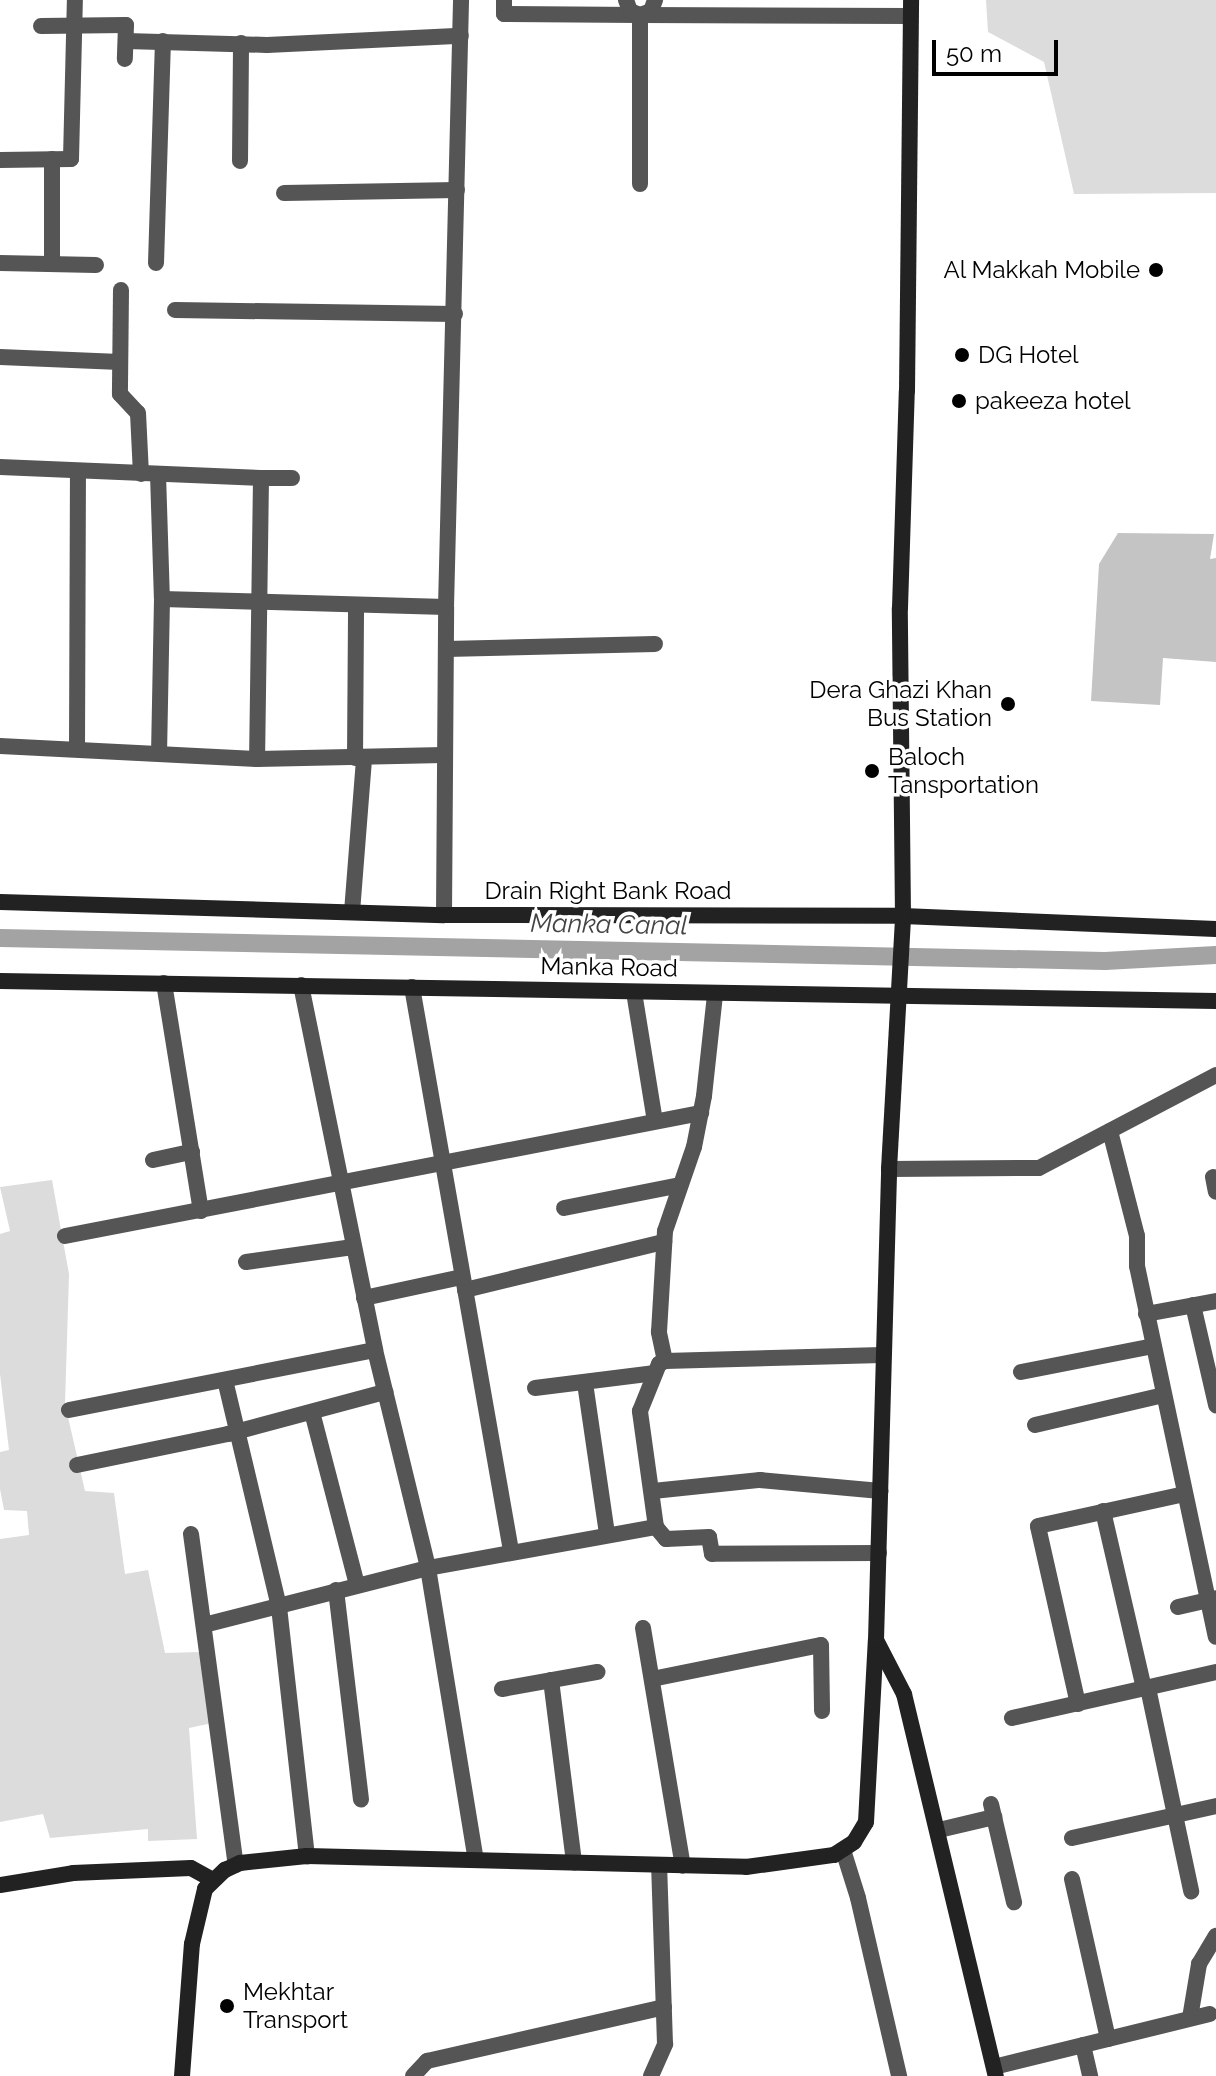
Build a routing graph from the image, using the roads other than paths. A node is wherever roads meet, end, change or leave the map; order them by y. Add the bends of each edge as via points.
1 (75, 0) edge
2 (461, 0) edge
3 (504, 0) edge
4 (626, 0) edge
5 (655, 0) edge
6 (910, 8) edge
7 (640, 15) junction
8 (41, 26) dead end
9 (75, 26) junction
10 (461, 36) junction
11 (126, 41) junction
12 (163, 41) junction
13 (241, 43) junction
14 (125, 59) dead end
15 (52, 159) junction
16 (0, 160) edge
17 (240, 161) dead end
18 (640, 184) dead end
19 (457, 190) junction
20 (284, 193) dead end
21 (0, 263) edge
22 (156, 263) dead end
23 (52, 264) junction
24 (96, 265) dead end
25 (121, 290) dead end
26 (175, 310) dead end
27 (455, 314) junction
28 (0, 357) edge
29 (120, 362) junction
30 (0, 467) edge
31 (78, 471) junction
32 (141, 474) junction
33 (158, 474) junction
34 (261, 478) junction
35 (292, 478) dead end
36 (162, 599) junction
37 (259, 601) junction
38 (356, 606) junction
39 (446, 607) junction
40 (655, 644) dead end
41 (446, 649) junction
42 (0, 746) edge
43 (77, 749) junction
44 (159, 753) junction
45 (444, 755) junction
46 (360, 758) junction
47 (257, 759) junction
48 (0, 902) edge
49 (352, 912) junction
50 (444, 915) junction
51 (903, 916) junction
52 (1216, 929) edge
53 (0, 981) edge
54 (164, 983) junction
55 (301, 985) junction
56 (412, 987) junction
57 (634, 992) junction
58 (900, 993) junction
59 (715, 994) junction
60 (1216, 1001) edge
61 (1216, 1075) edge
62 (701, 1113) junction
63 (655, 1121) junction
64 (1110, 1131) junction
65 (192, 1152) junction
66 (153, 1160) dead end
67 (441, 1163) junction
68 (889, 1169) junction
69 (340, 1185) junction
70 (680, 1185) junction
71 (564, 1208) dead end
72 (201, 1211) junction
73 (65, 1236) dead end
74 (664, 1242) junction
75 (353, 1247) junction
76 (246, 1262) dead end
77 (464, 1284) junction
78 (364, 1298) junction
79 (1216, 1301) edge
80 (1193, 1305) junction
81 (1146, 1314) junction
82 (1153, 1346) junction
83 (375, 1350) junction
84 (882, 1355) junction
85 (660, 1367) junction
86 (1021, 1372) dead end
87 (225, 1380) junction
88 (585, 1383) junction
89 (535, 1388) dead end
90 (385, 1392) junction
91 (1164, 1395) junction
92 (1216, 1405) edge
93 (69, 1410) dead end
94 (312, 1412) junction
95 (1035, 1425) dead end
96 (239, 1431) junction
97 (77, 1465) dead end
98 (653, 1491) junction
99 (880, 1491) junction
100 (1185, 1494) junction
101 (1103, 1511) junction
102 (656, 1527) junction
103 (191, 1534) dead end
104 (607, 1534) junction
105 (511, 1551) junction
106 (879, 1553) junction
107 (428, 1568) junction
108 (357, 1585) junction
109 (336, 1590) junction
110 (1212, 1599) edge
111 (279, 1607) junction
112 (1178, 1607) dead end
113 (204, 1625) junction
114 (643, 1628) dead end
115 (1216, 1637) edge
116 (876, 1640) junction
117 (597, 1672) dead end
118 (1216, 1672) edge
119 (652, 1679) junction
120 (551, 1680) junction
121 (1146, 1688) junction
122 (502, 1689) dead end
123 (1078, 1704) junction
124 (822, 1711) dead end
125 (1012, 1718) dead end
126 (361, 1800) dead end
127 (1216, 1806) edge
128 (1176, 1815) junction
129 (939, 1830) junction
130 (1072, 1838) dead end
131 (843, 1850) junction
132 (307, 1856) junction
133 (476, 1860) junction
134 (574, 1863) junction
135 (236, 1865) junction
136 (659, 1865) junction
137 (683, 1866) junction
138 (1072, 1879) dead end
139 (213, 1880) junction
140 (0, 1885) edge
141 (1191, 1891) dead end
142 (1014, 1902) dead end
143 (1216, 1936) edge
144 (664, 2007) junction
145 (1210, 2014) dead end
146 (1190, 2018) junction
147 (1108, 2039) junction
148 (1083, 2045) junction
149 (995, 2072) edge
150 (182, 2076) edge
151 (413, 2076) edge
152 (651, 2076) edge
153 (899, 2076) edge
154 (1090, 2076) edge

1 - 9 street
2 - 10 street
3 - 7 street via 504,14
4 - 7 street via 630,11
5 - 7 street via 651,11
6 - 7 street
6 - 51 main road via 900,608
7 - 18 street
8 - 9 street
9 - 11 street via 126,25
9 - 15 street via 71,159
10 - 13 street
10 - 19 street
11 - 12 street
11 - 14 street
12 - 13 street
12 - 22 street
13 - 17 street
15 - 16 street
15 - 23 street
19 - 20 street
19 - 27 street
21 - 23 street
23 - 24 street
25 - 29 street
26 - 27 street
27 - 39 street
28 - 29 street
29 - 32 street via 120,394 138,413
30 - 31 street
31 - 32 street
31 - 43 street
32 - 33 street
33 - 34 street
33 - 36 street
34 - 35 street
34 - 37 street
36 - 37 street
36 - 44 street
37 - 38 street
37 - 47 street
38 - 39 street
38 - 46 street
39 - 41 street
40 - 41 street
41 - 45 street
42 - 43 street
43 - 44 street
44 - 47 street
45 - 46 street
45 - 50 street
46 - 47 street
46 - 49 street
48 - 49 main road, Drain Right Bank Road
49 - 50 main road, Drain Right Bank Road
50 - 51 main road, Drain Right Bank Road
51 - 52 main road, Drain Right Bank Road
51 - 58 main road
53 - 54 main road, Manka Road
54 - 55 main road, Manka Road
54 - 65 street
55 - 56 main road, Manka Road
55 - 69 street
56 - 57 main road, Manka Road
56 - 67 street
57 - 59 main road, Manka Road
57 - 63 street
58 - 59 main road, Manka Road
58 - 60 main road, Manka Road
58 - 68 main road
59 - 62 street
61 - 64 street
62 - 63 street
62 - 70 street
63 - 67 street
64 - 68 street via 1039,1168
64 - 81 street via 1137,1236
65 - 66 street
65 - 72 street
67 - 69 street
67 - 77 street
68 - 84 main road
69 - 72 street
69 - 75 street
70 - 71 street
70 - 74 street
72 - 73 street
74 - 77 street
74 - 85 street
75 - 76 street
75 - 78 street
77 - 78 street
77 - 105 street
78 - 83 street
79 - 80 street
80 - 81 street
80 - 92 street
81 - 82 street
82 - 86 street
82 - 91 street
83 - 87 street
83 - 90 street
84 - 85 street
84 - 99 main road
85 - 88 street
85 - 98 street via 640,1411
87 - 93 street
87 - 96 street
88 - 89 street
88 - 104 street
90 - 94 street
90 - 107 street
91 - 95 street
91 - 100 street
94 - 96 street
94 - 108 street
96 - 97 street
96 - 111 street
98 - 99 street via 760,1480
98 - 102 street
99 - 106 main road
100 - 101 street
100 - 110 street
101 - 121 street
101 - 123 street via 1038,1526
102 - 104 street
102 - 106 street via 666,1539 709,1537 712,1554
103 - 113 street
104 - 105 street
105 - 107 street
106 - 116 main road
107 - 108 street
107 - 133 street
108 - 109 street
109 - 111 street
109 - 126 street
110 - 112 street
110 - 115 street
111 - 113 street
111 - 132 street
113 - 135 street
114 - 119 street
116 - 129 main road via 904,1694
116 - 131 main road via 866,1822
117 - 120 street
118 - 121 street
119 - 124 street via 821,1645
119 - 137 street
120 - 122 street
120 - 134 street
121 - 123 street
121 - 128 street
123 - 125 street
127 - 128 street
128 - 130 street
128 - 141 street
129 - 142 street via 993,1810
129 - 149 main road
131 - 137 main road via 779,1864
131 - 153 street
132 - 133 main road
132 - 135 main road
133 - 134 main road
134 - 136 main road
135 - 139 main road
136 - 137 main road
136 - 144 street
138 - 147 street
139 - 140 main road via 191,1868 73,1873
139 - 150 main road via 205,1889 192,1944
143 - 146 street via 1199,1964
144 - 151 street via 427,2061
144 - 152 street via 665,2044
145 - 146 street
146 - 147 street
147 - 148 street
148 - 149 street
148 - 154 street

